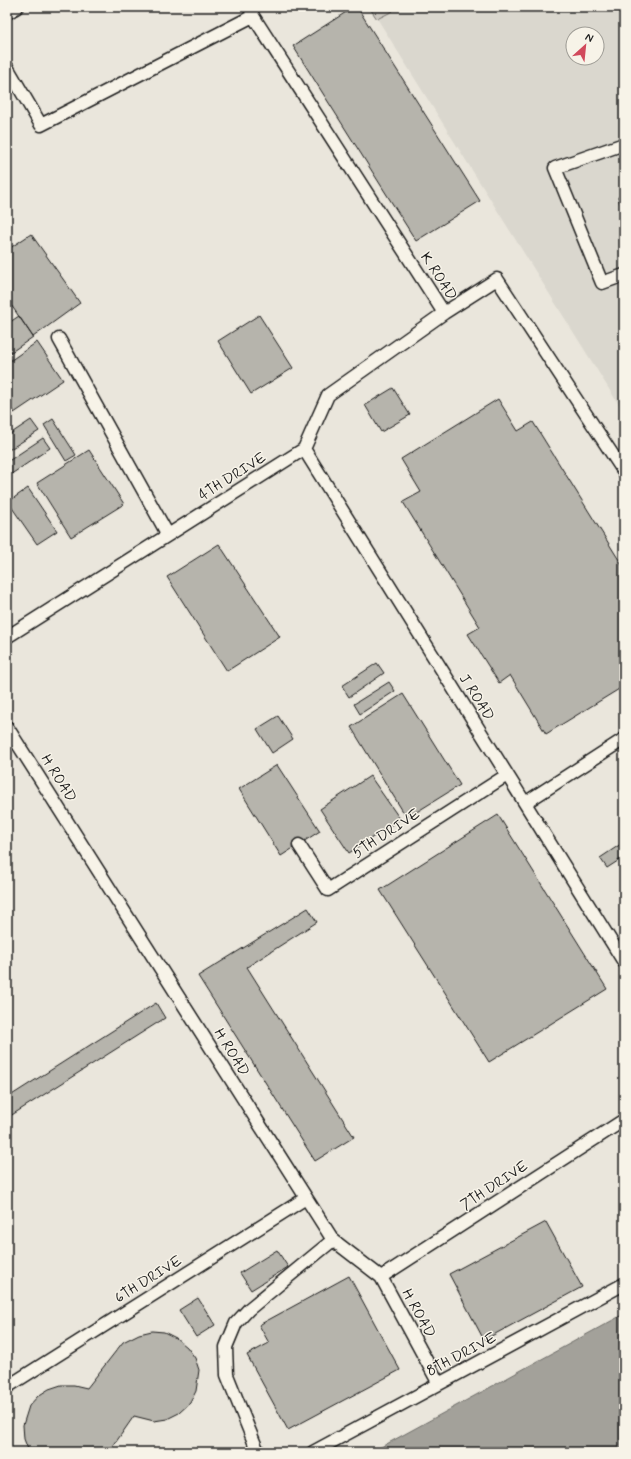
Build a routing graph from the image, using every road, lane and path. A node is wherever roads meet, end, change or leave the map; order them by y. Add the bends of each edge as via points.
1 (17, 7) edge
2 (251, 12) edge
3 (7, 13) edge
4 (7, 67) edge
5 (624, 144) edge
6 (624, 274) edge
7 (444, 314) junction
8 (59, 339) dead end
9 (304, 449) junction
10 (624, 472) edge
11 (168, 535) junction
12 (7, 637) edge
13 (7, 726) edge
14 (624, 739) edge
15 (506, 775) junction
16 (526, 803) junction
17 (299, 845) dead end
18 (624, 962) edge
19 (624, 1120) edge
20 (306, 1198) junction
21 (333, 1240) junction
22 (381, 1277) junction
23 (624, 1284) edge
24 (439, 1384) junction
25 (7, 1387) edge
26 (258, 1452) edge
27 (313, 1452) edge

1 - 3 lane
2 - 4 lane via 41,125
2 - 7 lane, K ROAD
5 - 6 lane via 555,168 602,283
7 - 9 lane via 328,396
7 - 10 lane, K ROAD via 497,279
8 - 11 lane
9 - 11 lane, 4TH DRIVE
9 - 15 lane, J ROAD
11 - 12 lane, 4TH DRIVE
13 - 20 lane, H ROAD
14 - 16 lane
15 - 16 lane, J ROAD
15 - 17 lane, 5TH DRIVE via 328,890
16 - 18 lane, J ROAD
19 - 22 lane, 7TH DRIVE
20 - 21 lane, H ROAD
20 - 25 lane, 6TH DRIVE
21 - 22 lane, H ROAD
21 - 26 lane via 249,1309 236,1323 226,1347 227,1375
22 - 24 lane, H ROAD
23 - 24 lane, 8TH DRIVE
24 - 27 lane, 8TH DRIVE

